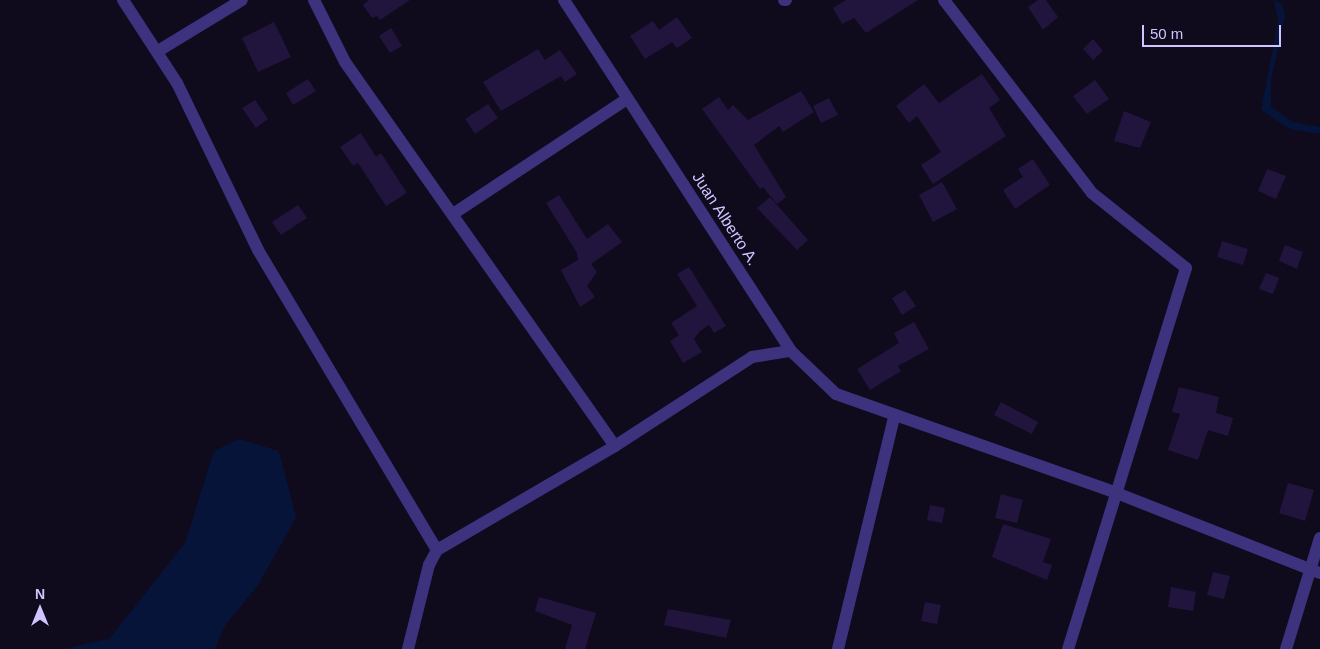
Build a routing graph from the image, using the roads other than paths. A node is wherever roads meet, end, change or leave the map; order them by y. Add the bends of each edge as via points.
1 (123, 0) edge
2 (242, 0) edge
3 (314, 0) edge
4 (564, 0) edge
5 (944, 0) edge
6 (158, 50) junction
7 (627, 99) junction
8 (453, 214) junction
9 (791, 351) junction
10 (894, 418) junction
11 (615, 446) junction
12 (1114, 492) junction
13 (1320, 538) edge
14 (437, 550) junction
15 (1315, 571) edge
16 (408, 649) edge
17 (838, 649) edge
18 (1068, 649) edge
19 (1286, 649) edge

1 - 6 street
2 - 6 street
3 - 8 street via 345,62
4 - 7 street, Juan Alberto A.
5 - 12 street via 1092,193 1186,268
6 - 14 street via 258,250
7 - 8 street
7 - 9 street, Juan Alberto A.
8 - 11 street
9 - 10 street, Juan Alberto A. via 836,394
9 - 11 street via 752,357
10 - 12 street, Juan Alberto A.
10 - 17 street
11 - 14 street
12 - 15 street, Juan Alberto A.
12 - 18 street
13 - 15 street
14 - 16 street via 429,565
15 - 19 street

